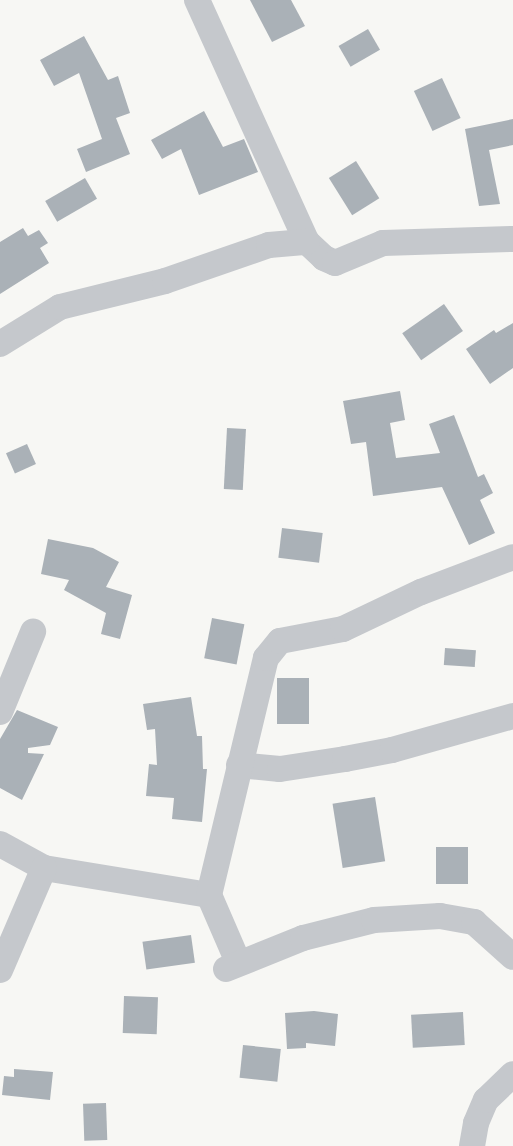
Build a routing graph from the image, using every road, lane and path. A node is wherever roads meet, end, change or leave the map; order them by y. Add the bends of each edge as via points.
1 (197, 0) edge
2 (513, 239) edge
3 (307, 242) junction
4 (0, 344) edge
5 (513, 557) edge
6 (33, 632) dead end
7 (0, 712) edge
8 (513, 716) edge
9 (239, 765) junction
10 (0, 844) edge
11 (44, 868) junction
12 (209, 895) junction
13 (513, 957) edge
14 (0, 969) edge
15 (513, 1074) edge
16 (472, 1146) edge

1 - 3 street
2 - 3 street via 383,243 335,263
3 - 4 street via 269,245 165,281 60,308
5 - 9 street via 421,592 343,628 280,641 266,658
6 - 7 street
8 - 9 street via 354,757 280,769
9 - 12 street
10 - 11 street
11 - 12 street
11 - 14 street
12 - 13 street via 232,965 303,938 374,920 440,916 474,922
15 - 16 street via 486,1100

